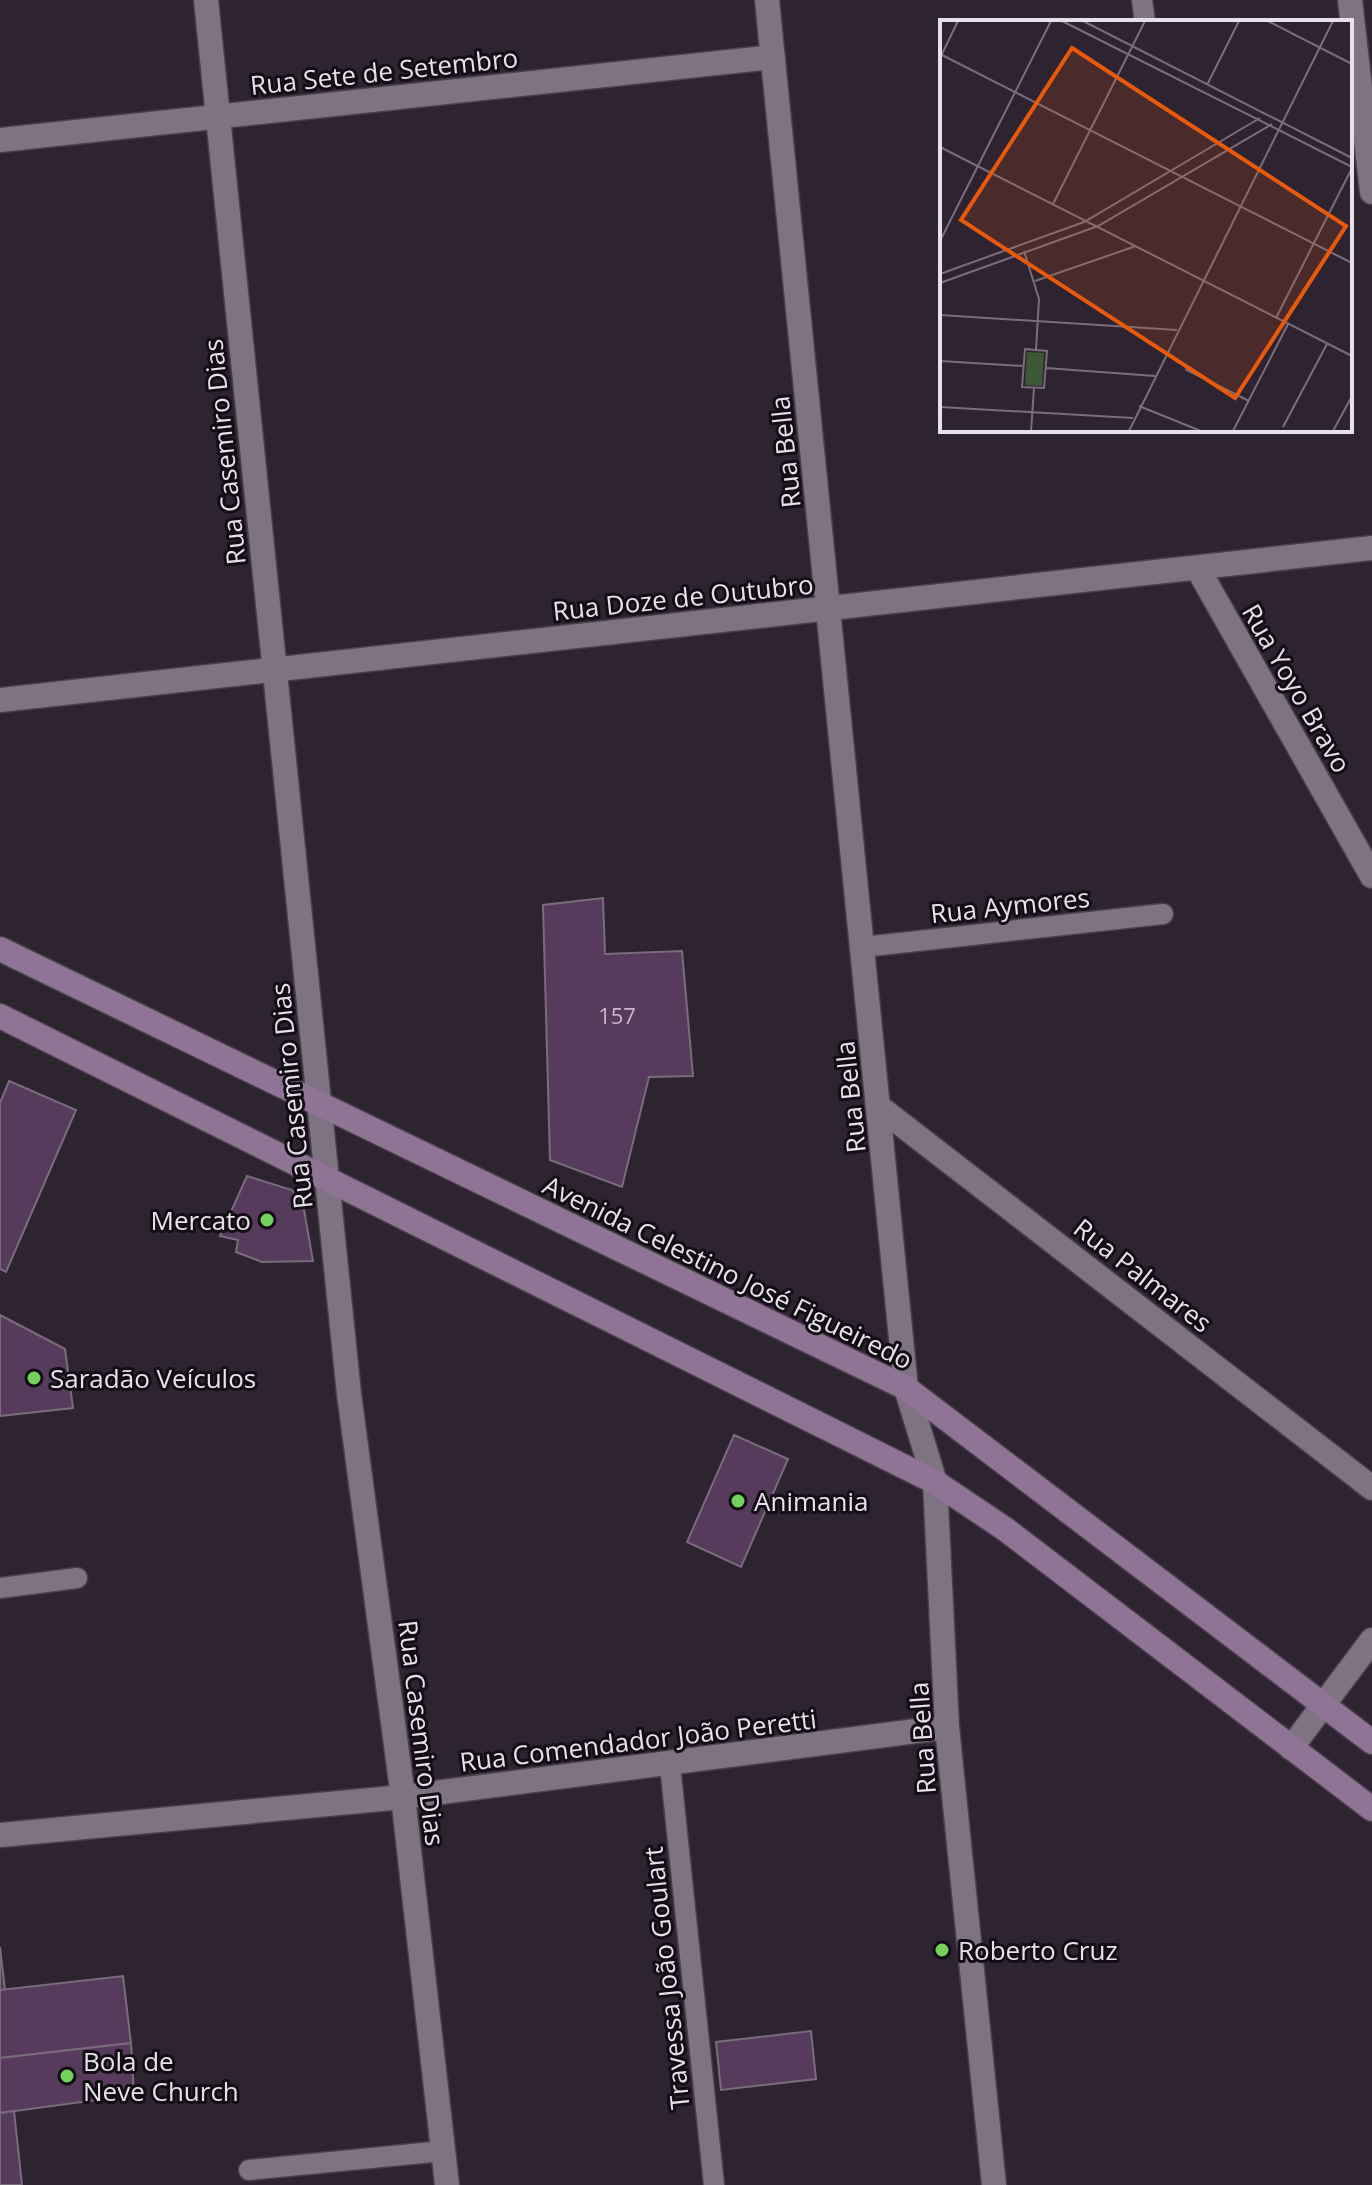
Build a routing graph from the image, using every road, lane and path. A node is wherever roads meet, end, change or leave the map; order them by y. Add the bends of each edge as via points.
1 (206, 0) edge
2 (767, 0) edge
3 (1142, 0) edge
4 (1350, 0) edge
5 (1145, 20) edge
6 (773, 57) junction
7 (218, 117) junction
8 (0, 140) edge
9 (1372, 192) edge
10 (1372, 548) edge
11 (1198, 569) junction
12 (829, 609) junction
13 (275, 670) junction
14 (0, 700) edge
15 (1372, 876) edge
16 (1163, 914) dead end
17 (863, 947) junction
18 (0, 949) edge
19 (0, 1016) edge
20 (320, 1104) junction
21 (879, 1107) junction
22 (327, 1178) junction
23 (906, 1388) junction
24 (935, 1482) junction
25 (1372, 1488) edge
26 (77, 1578) dead end
27 (0, 1588) edge
28 (1372, 1640) edge
29 (1323, 1705) junction
30 (947, 1727) junction
31 (1372, 1742) edge
32 (1291, 1748) junction
33 (670, 1765) junction
34 (403, 1797) junction
35 (1372, 1809) edge
36 (0, 1835) edge
37 (443, 2151) junction
38 (249, 2170) dead end
39 (447, 2185) edge
40 (714, 2185) edge
41 (994, 2185) edge

1 - 7 street, Rua Casemiro Dias
2 - 6 street, Rua Bella
3 - 5 lane
4 - 9 street
6 - 7 street, Rua Sete de Setembro
6 - 12 street, Rua Bella
7 - 8 street, Rua Sete de Setembro
7 - 13 street, Rua Casemiro Dias
10 - 11 street, Rua Doze de Outubro
11 - 12 street, Rua Doze de Outubro
11 - 15 street, Rua Yoyo Bravo
12 - 13 street, Rua Doze de Outubro
12 - 17 street, Rua Bella
13 - 14 street, Rua Doze de Outubro
13 - 20 street, Rua Casemiro Dias
16 - 17 lane, Rua Aymores
17 - 21 street, Rua Bella
18 - 20 street, Avenida Celestino José Figueiredo
19 - 22 street
20 - 22 street, Rua Casemiro Dias
20 - 23 street, Avenida Celestino José Figueiredo
21 - 23 street, Rua Bella
21 - 25 street, Rua Palmares
22 - 24 street
22 - 34 street, Rua Casemiro Dias via 349,1394
23 - 24 street, Rua Bella
23 - 29 street, Avenida Celestino José Figueiredo
24 - 30 street, Rua Bella
24 - 32 street via 1005,1529
26 - 27 lane
28 - 29 street
29 - 31 street, Avenida Celestino José Figueiredo
29 - 32 street
30 - 33 street, Rua Comendador João Peretti
30 - 41 street, Rua Bella
32 - 35 street
33 - 34 street, Rua Comendador João Peretti
33 - 40 lane, Travessa João Goulart
34 - 36 street, Rua Comendador João Peretti
34 - 37 street, Rua Casemiro Dias
37 - 38 lane
37 - 39 street, Rua Casemiro Dias

